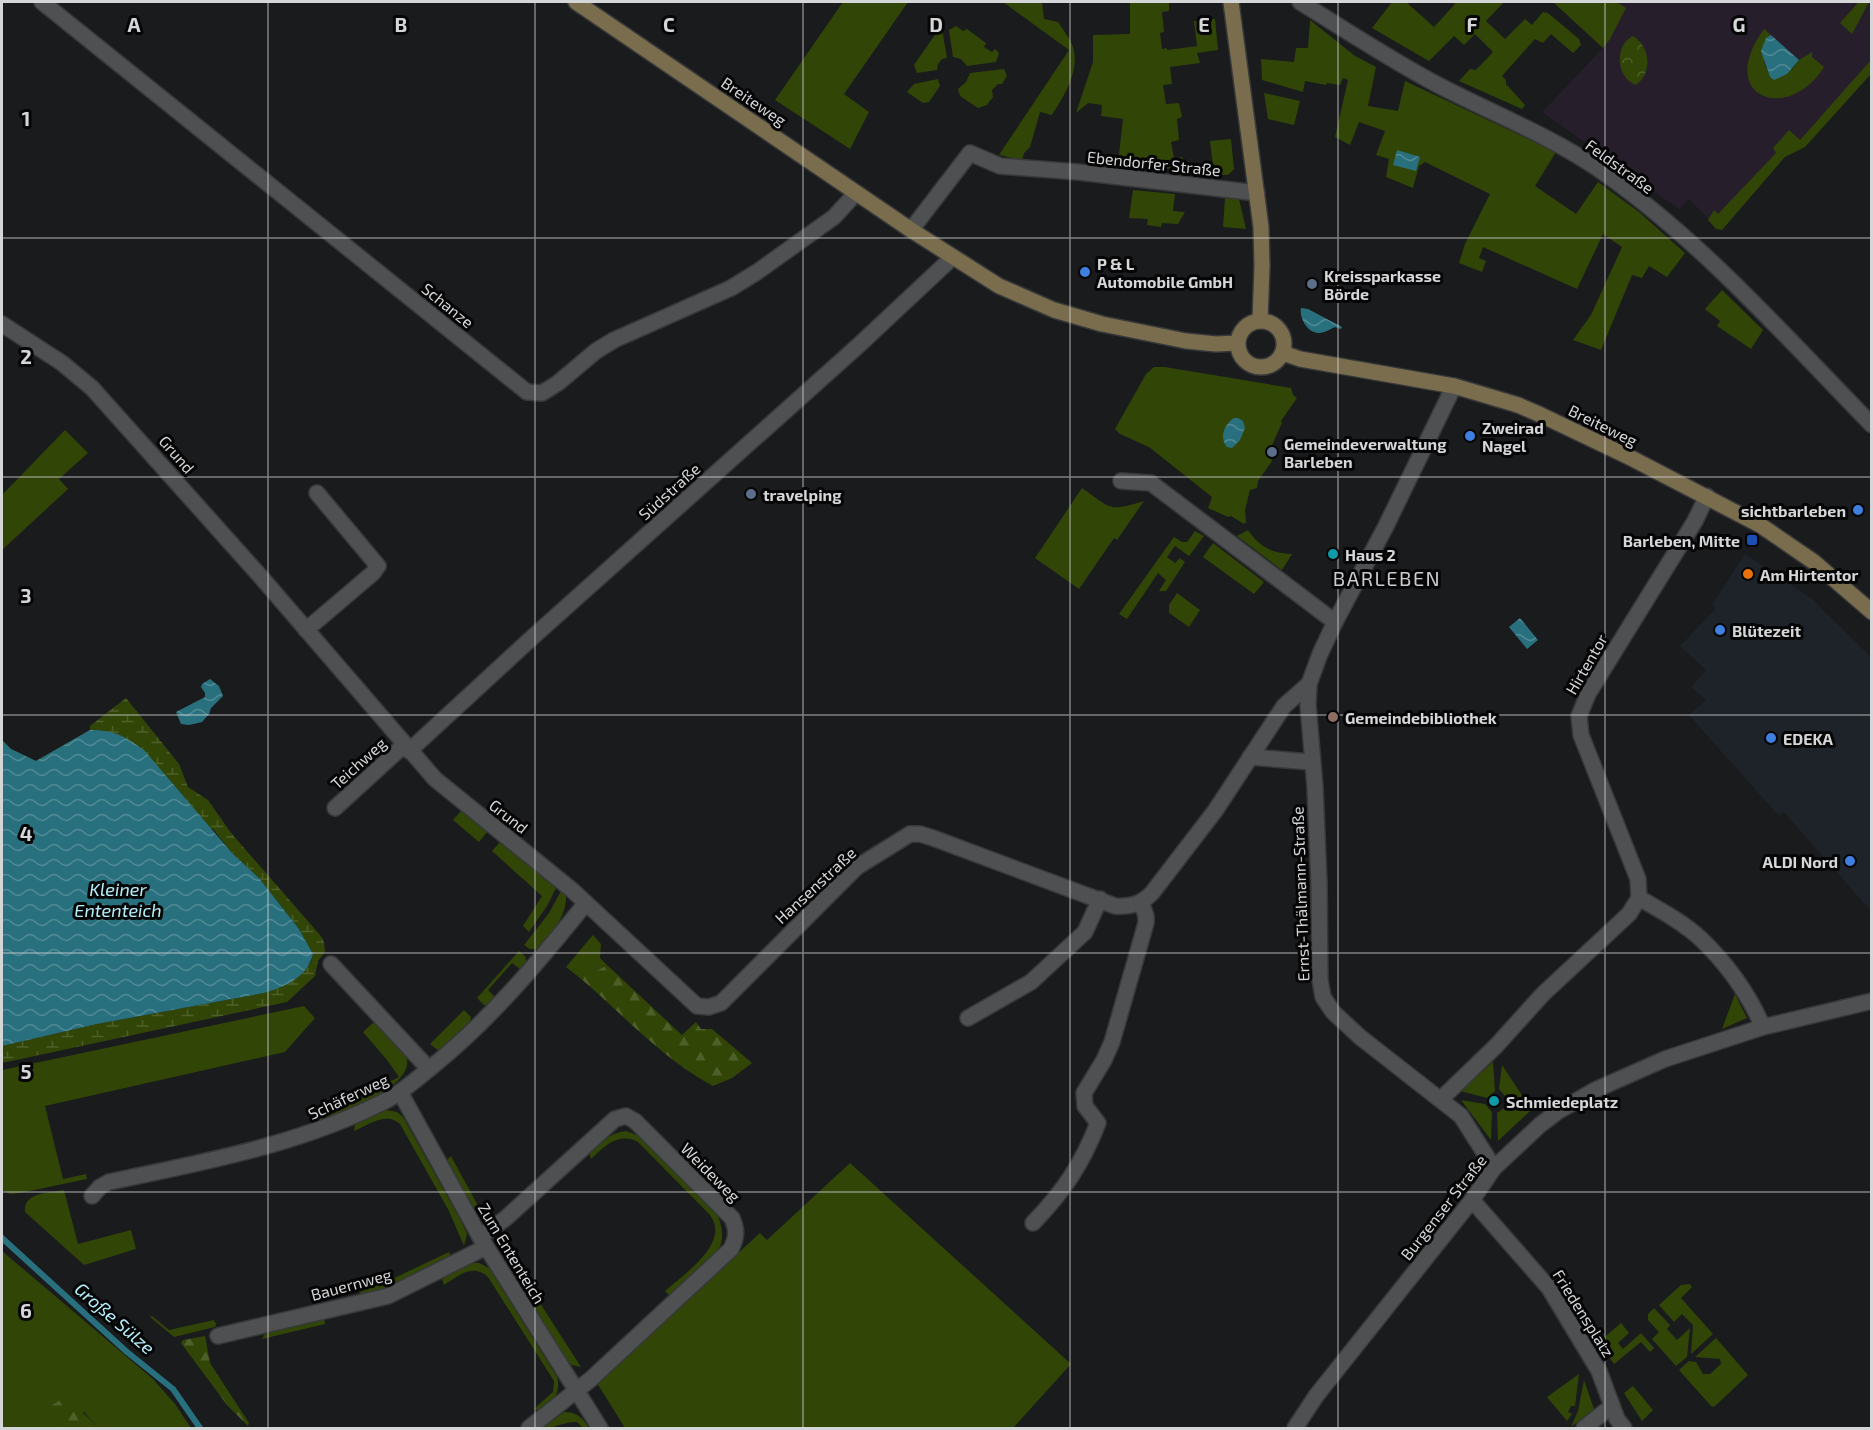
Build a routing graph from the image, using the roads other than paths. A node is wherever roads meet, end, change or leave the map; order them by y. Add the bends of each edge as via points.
1 (42, 2) edge
2 (576, 2) edge
3 (1231, 2) edge
4 (1300, 2) edge
5 (1257, 192) junction
6 (856, 193) junction
7 (911, 230) junction
8 (953, 257) junction
9 (1260, 321) junction
10 (2, 324) edge
11 (1237, 344) junction
12 (1283, 353) junction
13 (1454, 386) junction
14 (1872, 425) edge
15 (1121, 481) dead end
16 (317, 493) dead end
17 (1707, 496) junction
18 (1872, 612) edge
19 (1335, 622) junction
20 (306, 630) junction
21 (1309, 684) junction
22 (407, 748) junction
23 (1250, 757) junction
24 (1311, 762) junction
25 (335, 808) dead end
26 (1639, 898) junction
27 (1100, 899) junction
28 (1141, 902) junction
29 (586, 903) junction
30 (331, 964) dead end
31 (1872, 1001) edge
32 (709, 1007) joint
33 (968, 1018) dead end
34 (1763, 1027) junction
35 (429, 1069) junction
36 (400, 1092) junction
37 (1441, 1099) junction
38 (1494, 1168) junction
39 (92, 1196) dead end
40 (1472, 1200) junction
41 (1033, 1223) dead end
42 (483, 1242) junction
43 (218, 1336) dead end
44 (576, 1391) junction
45 (1612, 1406) junction
46 (529, 1428) edge
47 (600, 1428) edge
48 (1295, 1428) edge
49 (1584, 1428) edge
50 (1624, 1428) edge

1 - 6 street, Schanze via 527,392 535,394 550,389 614,340 731,288 757,272 834,217
2 - 6 street, Breiteweg
3 - 5 street
4 - 14 street, Feldstraße via 1424,78 1596,168 1648,208 1733,284
5 - 7 street, Ebendorfer Straße via 1000,166 970,153
5 - 9 street via 1262,266
6 - 7 street, Breiteweg
7 - 8 street, Breiteweg
8 - 11 street, Breiteweg via 1015,294 1087,320 1186,341
8 - 22 street, Südstraße
9 - 11 street via 1244,328
9 - 12 street via 1275,325 1280,331
10 - 20 street, Grund via 92,388
11 - 12 street via 1242,359 1256,368 1272,365
12 - 13 street, Breiteweg
13 - 17 street, Breiteweg via 1518,405
13 - 19 street, Ernst-Thälmann-Straße
15 - 19 street via 1151,483
16 - 20 street via 378,566
17 - 18 street, Breiteweg via 1793,546
17 - 26 street, Hirtentor via 1588,694 1579,716 1581,735 1638,879
19 - 21 street, Ernst-Thälmann-Straße
20 - 22 street, Grund
21 - 23 street via 1284,706
21 - 24 street, Ernst-Thälmann-Straße
22 - 25 street, Teichweg
22 - 29 street, Grund via 449,792
23 - 24 street
23 - 28 street via 1193,841
24 - 37 street, Ernst-Thälmann-Straße via 1323,997 1360,1037
26 - 34 street via 1702,940 1743,990
26 - 37 street via 1629,914 1543,994
27 - 28 street, Hansenstraße via 1115,906 1129,907
27 - 32 street, Hansenstraße via 933,838 910,834 856,867 721,1003
27 - 33 street via 1085,932 1031,982
28 - 41 street via 1146,923 1112,1042 1084,1093 1085,1106 1098,1123 1059,1197
29 - 32 street, Grund via 685,996 697,1006
29 - 35 street, Schäferweg via 498,1007
30 - 35 street
31 - 34 street, Burgenser Straße
34 - 38 street, Burgenser Straße via 1665,1059 1595,1090 1557,1112
35 - 36 street, Schäferweg
36 - 39 street, Schäferweg via 299,1138 109,1182
36 - 42 street, Zum Ententeich
37 - 38 street, Ernst-Thälmann-Straße via 1461,1116
38 - 40 street, Burgenser Straße
40 - 45 street, Friedensplatz via 1549,1288 1599,1371
40 - 48 street, Burgenser Straße via 1349,1353
42 - 43 street, Bauernweg via 388,1296
42 - 44 street, Zum Ententeich
42 - 44 street, Weideweg via 615,1119 626,1116 732,1218 736,1228 732,1249
44 - 46 street
44 - 47 street, Zum Ententeich
45 - 49 street
45 - 50 street, Friedensplatz

